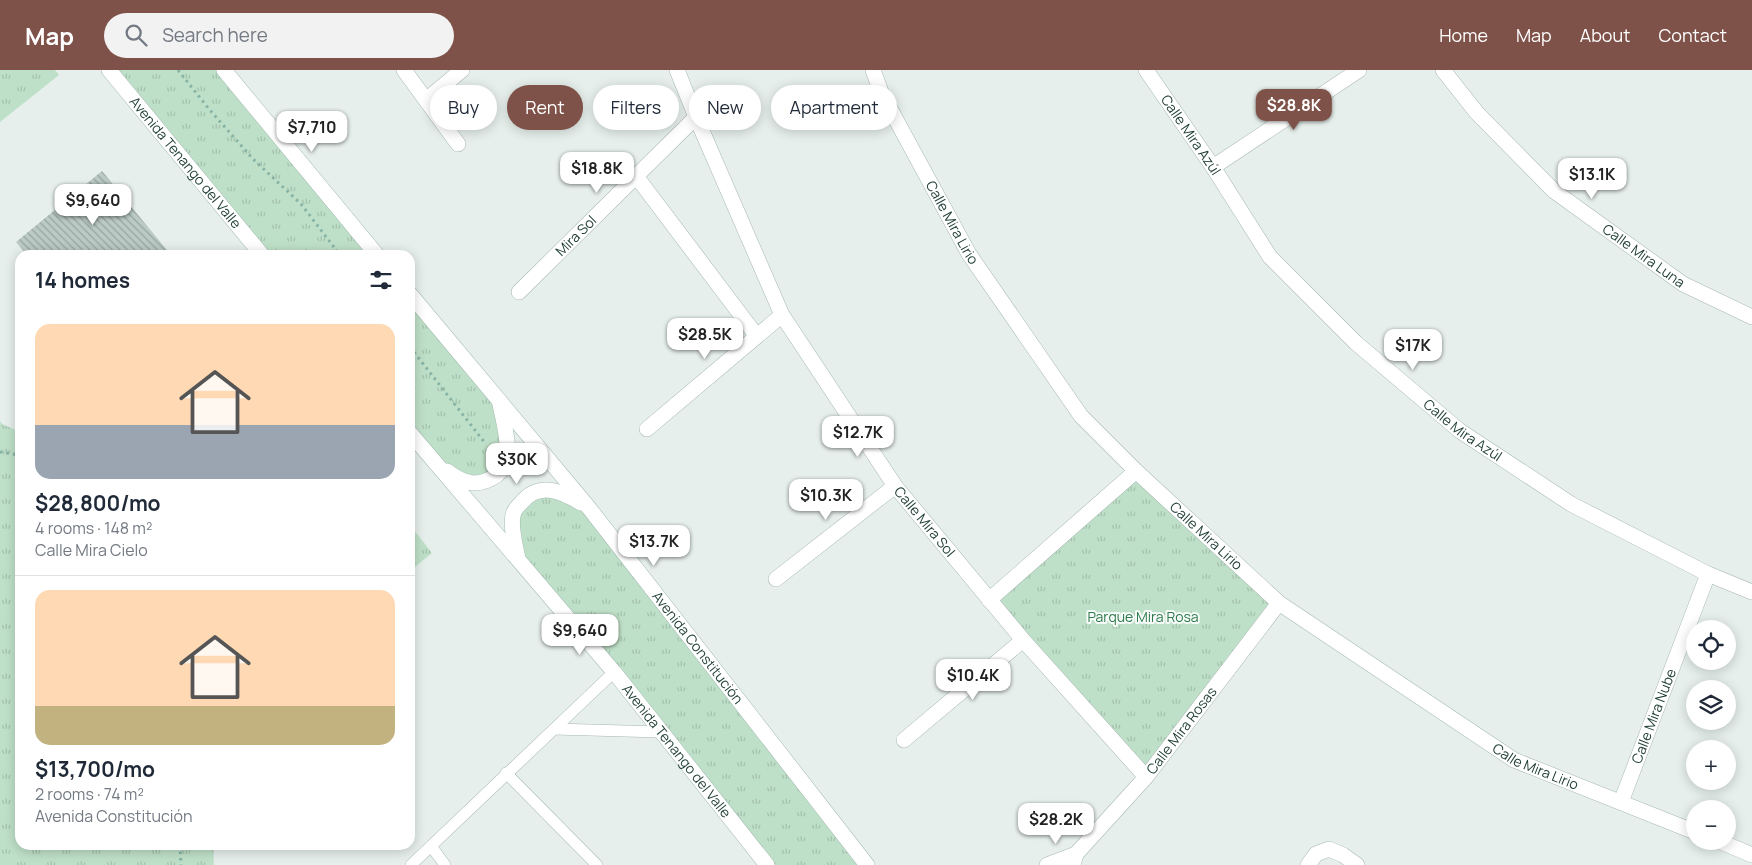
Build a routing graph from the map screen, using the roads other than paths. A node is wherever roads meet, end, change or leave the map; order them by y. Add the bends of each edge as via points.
1 (109, 70) edge
2 (224, 70) edge
3 (404, 70) edge
4 (462, 70) edge
5 (677, 70) edge
6 (872, 70) edge
7 (1146, 70) edge
8 (1359, 70) edge
9 (1443, 70) edge
10 (426, 100) junction
11 (689, 100) edge
12 (689, 124) edge
13 (702, 130) edge
14 (458, 144) dead end
15 (1213, 167) junction
16 (636, 176) junction
17 (258, 250) edge
18 (373, 250) edge
19 (519, 292) dead end
20 (415, 300) edge
21 (782, 315) junction
22 (1752, 317) edge
23 (756, 335) junction
24 (500, 403) junction
25 (647, 429) dead end
26 (415, 439) edge
27 (434, 462) junction
28 (1136, 471) junction
29 (895, 486) junction
30 (589, 508) junction
31 (519, 561) junction
32 (1708, 574) junction
33 (776, 579) dead end
34 (1752, 592) edge
35 (989, 600) junction
36 (1279, 603) junction
37 (1023, 640) junction
38 (614, 672) junction
39 (554, 728) junction
40 (660, 732) junction
41 (904, 740) dead end
42 (506, 773) junction
43 (1146, 777) junction
44 (1621, 802) junction
45 (1686, 828) edge
46 (430, 846) junction
47 (1736, 848) edge
48 (1752, 854) edge
49 (1075, 860) edge
50 (1052, 864) edge
51 (411, 865) edge
52 (445, 865) edge
53 (597, 865) edge
54 (767, 865) edge
55 (867, 865) edge
56 (1308, 865) edge
57 (1356, 865) edge

1 - 17 street, Avenida Tenango del Valle
2 - 18 street
3 - 10 street
4 - 10 street
5 - 11 street, Calle Mira Sol
6 - 28 street, Calle Mira Lirio via 969,254 1081,416
7 - 15 street, Calle Mira Azúl
8 - 15 street
9 - 22 street, Calle Mira Luna via 1477,113 1554,192 1683,284
10 - 14 street
12 - 16 street, Mira Sol
13 - 21 street, Calle Mira Sol
15 - 32 street, Calle Mira Azúl via 1270,257 1356,342 1460,431 1571,504
16 - 19 street, Mira Sol
16 - 23 street
20 - 24 street, Avenida Constitución
21 - 23 street
21 - 29 street, Calle Mira Sol
23 - 25 street
24 - 27 street via 507,447 501,472 478,484 455,478
24 - 30 street, Avenida Constitución
26 - 27 street, Avenida Tenango del Valle
27 - 31 street, Avenida Tenango del Valle
28 - 35 street
28 - 36 street, Calle Mira Lirio
29 - 33 street
29 - 35 street, Calle Mira Sol
30 - 31 street via 569,496 547,489 527,496 514,512 513,536
30 - 55 street, Avenida Constitución
31 - 38 street, Avenida Tenango del Valle
32 - 34 street, Calle Mira Azúl
32 - 44 street, Calle Mira Nube
35 - 37 street, Calle Mira Sol
36 - 43 street, Calle Mira Rosas
36 - 44 street, Calle Mira Lirio via 1514,760
37 - 41 street
37 - 43 street, Calle Mira Sol
38 - 39 lane
38 - 40 street, Avenida Tenango del Valle
39 - 40 lane
39 - 42 lane
40 - 54 street, Avenida Tenango del Valle
42 - 46 lane
42 - 53 lane
43 - 49 street, Calle Mira Rosas
44 - 45 street, Calle Mira Lirio
46 - 51 lane
46 - 52 lane
47 - 48 street
49 - 50 street, Calle Mira Rosas
56 - 57 street via 1316,854 1329,850

